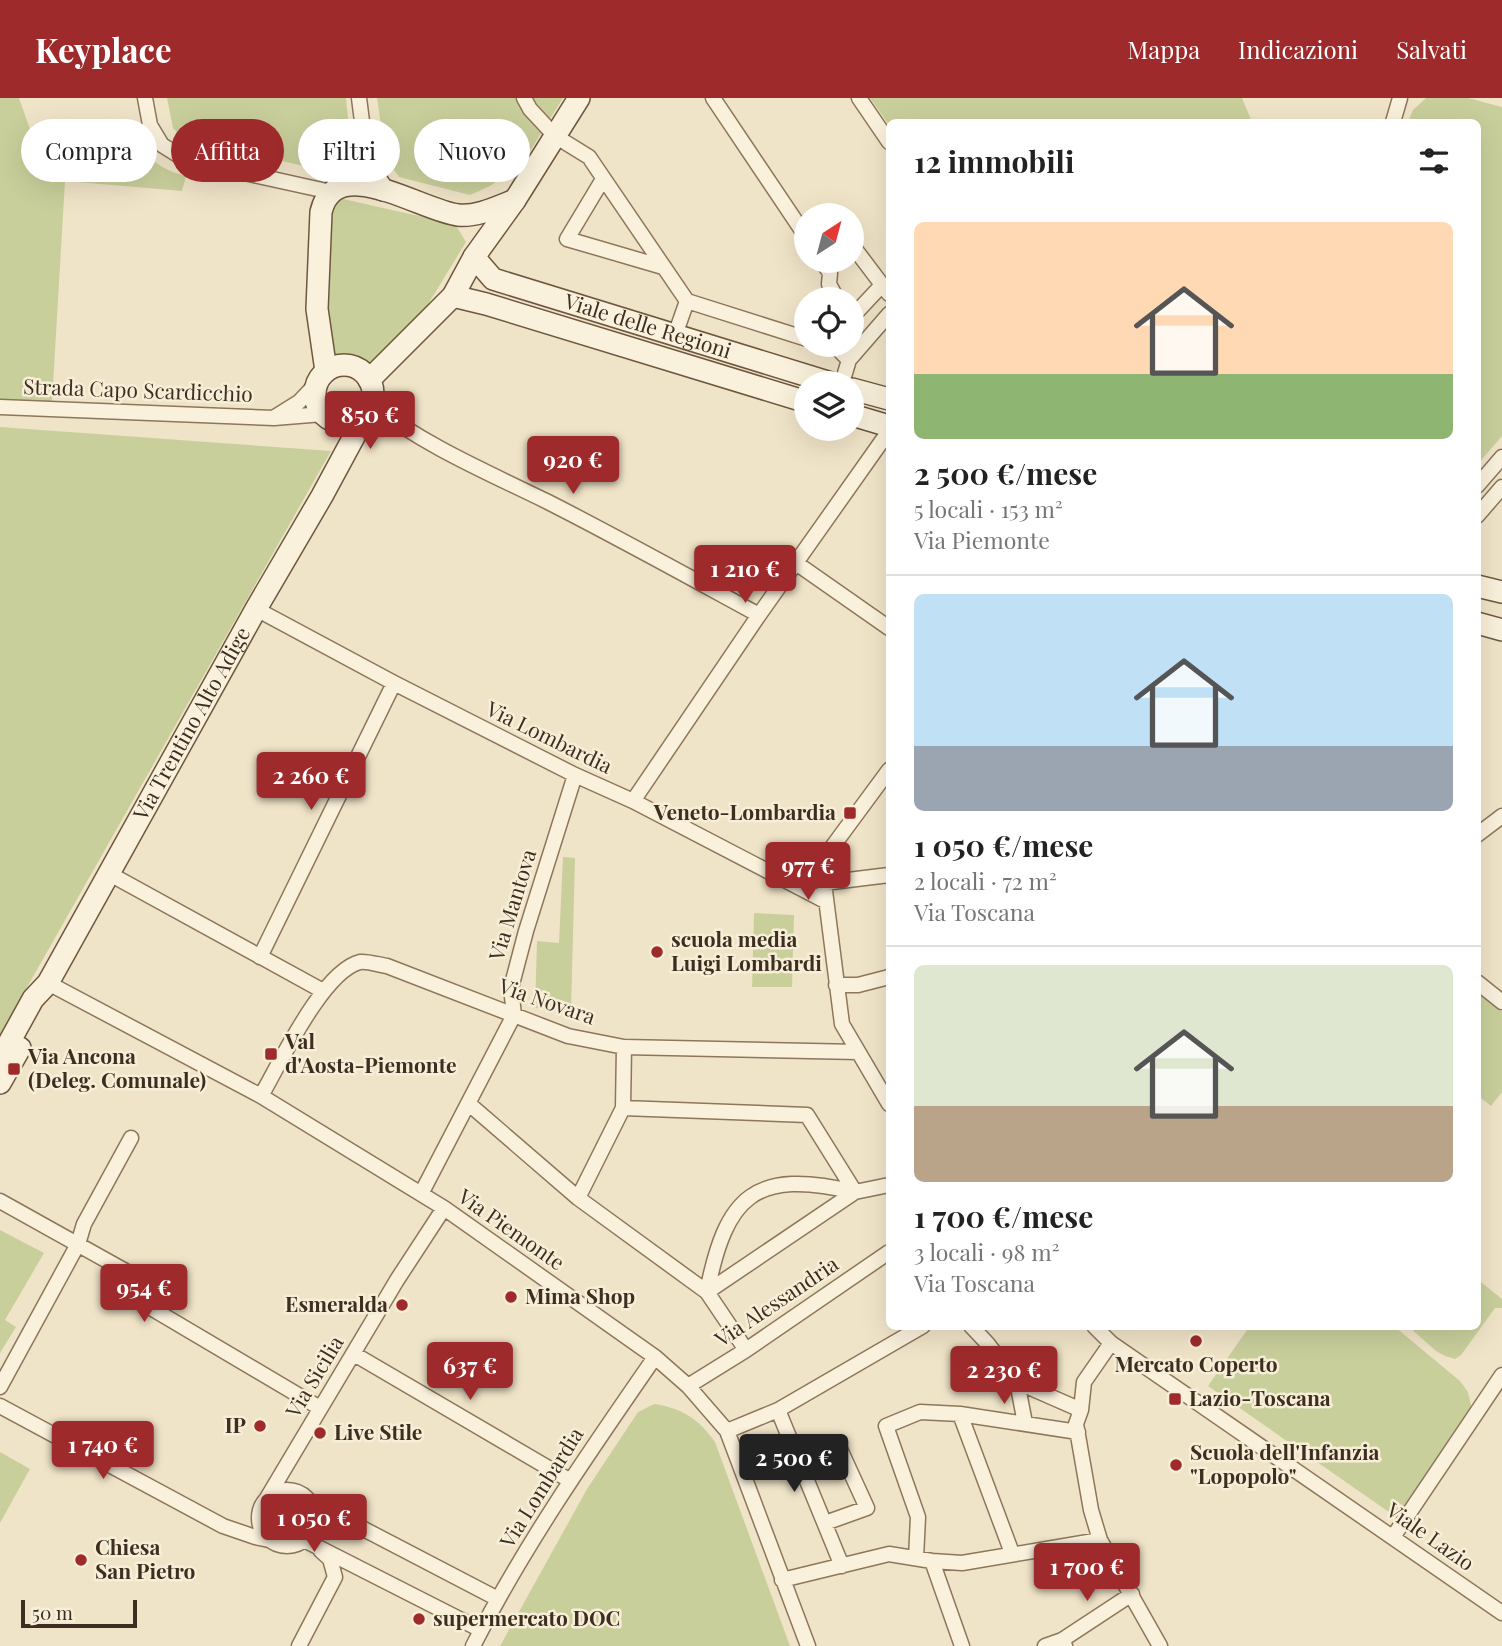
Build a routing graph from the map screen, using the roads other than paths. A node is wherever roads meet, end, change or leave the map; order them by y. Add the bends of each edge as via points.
1 (145, 98) edge
2 (359, 98) edge
3 (524, 98) edge
4 (579, 98) edge
5 (713, 98) edge
6 (859, 98) edge
7 (1401, 98) edge
8 (362, 119) edge
9 (1394, 119) edge
10 (555, 136) junction
11 (886, 138) edge
12 (603, 179) junction
13 (348, 182) edge
14 (378, 182) edge
15 (340, 188) junction
16 (383, 190) junction
17 (515, 200) junction
18 (458, 215) junction
19 (794, 219) edge
20 (474, 257) junction
21 (864, 260) edge
22 (663, 267) junction
23 (885, 289) edge
24 (453, 296) junction
25 (687, 301) junction
26 (864, 307) edge
27 (886, 317) edge
28 (675, 335) junction
29 (794, 335) edge
30 (846, 357) edge
31 (849, 360) junction
32 (846, 371) edge
33 (794, 372) edge
34 (321, 377) junction
35 (369, 380) junction
36 (864, 392) edge
37 (794, 398) edge
38 (886, 398) edge
39 (0, 407) edge
40 (366, 411) junction
41 (274, 418) junction
42 (330, 418) junction
43 (864, 419) edge
44 (886, 427) edge
45 (886, 432) edge
46 (1500, 464) edge
47 (338, 466) junction
48 (1481, 482) edge
49 (1502, 487) edge
50 (1481, 511) edge
51 (796, 563) junction
52 (1481, 587) edge
53 (1502, 592) edge
54 (256, 609) junction
55 (759, 615) junction
56 (1481, 624) edge
57 (886, 626) edge
58 (1502, 630) edge
59 (394, 683) junction
60 (886, 774) edge
61 (575, 775) junction
62 (633, 801) junction
63 (1502, 816) edge
64 (1481, 832) edge
65 (108, 873) junction
66 (886, 875) edge
67 (824, 883) junction
68 (825, 901) junction
69 (260, 957) junction
70 (886, 977) edge
71 (48, 983) junction
72 (836, 985) junction
73 (1481, 985) edge
74 (323, 991) junction
75 (1502, 1002) edge
76 (514, 1015) junction
77 (624, 1047) junction
78 (858, 1052) junction
79 (0, 1059) edge
80 (0, 1083) edge
81 (261, 1096) junction
82 (886, 1099) edge
83 (469, 1104) junction
84 (623, 1108) junction
85 (131, 1138) dead end
86 (886, 1186) edge
87 (855, 1192) junction
88 (421, 1194) junction
89 (578, 1198) junction
90 (0, 1201) edge
91 (444, 1208) junction
92 (78, 1244) junction
93 (886, 1254) edge
94 (707, 1292) junction
95 (916, 1330) edge
96 (975, 1330) edge
97 (1098, 1330) edge
98 (1111, 1343) junction
99 (746, 1350) junction
100 (354, 1354) junction
101 (654, 1357) junction
102 (1502, 1375) edge
103 (1017, 1382) junction
104 (688, 1386) junction
105 (0, 1387) edge
106 (0, 1405) edge
107 (320, 1408) junction
108 (778, 1410) junction
109 (1081, 1410) junction
110 (960, 1414) junction
111 (1025, 1423) junction
112 (727, 1431) junction
113 (1078, 1432) junction
114 (288, 1461) junction
115 (800, 1465) junction
116 (569, 1480) junction
117 (305, 1497) junction
118 (267, 1498) junction
119 (259, 1514) junction
120 (825, 1523) junction
121 (223, 1526) junction
122 (1393, 1537) junction
123 (270, 1540) junction
124 (1100, 1540) junction
125 (310, 1543) junction
126 (1012, 1553) junction
127 (916, 1558) junction
128 (932, 1561) junction
129 (842, 1566) junction
130 (782, 1580) junction
131 (1132, 1594) junction
132 (498, 1599) junction
133 (1502, 1613) edge
134 (481, 1630) junction
135 (1063, 1643) edge
136 (299, 1646) edge
137 (473, 1646) edge
138 (807, 1646) edge
139 (962, 1646) edge
140 (1045, 1646) edge
141 (1160, 1646) edge

1 - 15 street via 150,124 162,145 186,160
2 - 8 street
3 - 10 street
4 - 10 street
5 - 19 street
6 - 11 street
7 - 9 street
10 - 12 street via 589,157
10 - 17 street
12 - 22 street
12 - 22 street via 567,239
13 - 15 street
14 - 16 street
15 - 16 street
15 - 34 street via 326,197 321,212 317,309
16 - 18 street
17 - 18 street
17 - 20 street
18 - 20 street via 471,226 477,241
20 - 24 street
20 - 28 street, Viale delle Regioni via 493,279
21 - 23 street
22 - 25 street
23 - 26 street
24 - 35 street
24 - 37 street, Viale delle Regioni
25 - 28 street
25 - 29 street
27 - 31 street
28 - 33 street, Viale delle Regioni
30 - 31 street
31 - 32 street
34 - 35 street via 334,366 350,365
34 - 41 street, Strada Capo Scardicchio via 299,402
34 - 42 street via 315,400
35 - 40 street via 372,388
36 - 38 street
39 - 41 street, Strada Capo Scardicchio
40 - 42 street via 346,423
40 - 47 street, Via Trentino Alto Adige
40 - 55 street
41 - 42 street, Strada Capo Scardicchio
42 - 47 street, Via Trentino Alto Adige
43 - 44 street
45 - 51 street
46 - 48 street
47 - 54 street, Via Trentino Alto Adige
49 - 50 street
51 - 55 street
51 - 57 street
52 - 53 street
54 - 59 street, Via Lombardia
54 - 65 street, Via Trentino Alto Adige
55 - 62 street
56 - 58 street
59 - 61 street, Via Lombardia
59 - 69 street
60 - 67 street via 830,850
61 - 62 street, Via Lombardia
61 - 76 street, Via Mantova via 511,988
62 - 68 street, Via Lombardia
63 - 64 street
65 - 69 street
65 - 71 street, Via Trentino Alto Adige
66 - 67 street
67 - 68 street
68 - 72 street
69 - 74 street
70 - 72 street via 858,985
71 - 79 street via 33,999
71 - 80 street via 43,1007
71 - 81 street, Via Piemonte
72 - 78 street via 842,1024
73 - 75 street
74 - 76 street, Via Novara via 331,980 362,962 387,966
74 - 81 street, Via Novara
76 - 77 street, Via Novara via 568,1037
76 - 83 street, Via Mantova
77 - 78 street, Via Novara
77 - 84 street
78 - 82 street
81 - 88 street, Via Piemonte
83 - 88 street, Via Mantova
83 - 89 street
84 - 87 street via 807,1115
84 - 89 street
85 - 92 street via 84,1224
86 - 87 street
87 - 94 street
87 - 94 street via 800,1183 754,1192 724,1229
88 - 91 street, Via Piemonte
89 - 94 street
90 - 92 street
91 - 100 street, Via Sicilia
91 - 101 street, Via Piemonte
92 - 105 street
92 - 107 street via 129,1273 130,1295
93 - 99 street, Via Alessandria
94 - 99 street
95 - 108 street
96 - 103 street
97 - 98 street, Viale Lazio
98 - 109 street via 1084,1382
98 - 122 street, Viale Lazio
99 - 104 street, Via Alessandria
100 - 107 street, Via Sicilia
100 - 116 street
101 - 104 street, Via Piemonte
101 - 116 street, Via Lombardia
102 - 122 street
103 - 109 street
103 - 111 street
104 - 112 street, Via Piemonte
106 - 121 street
107 - 114 street, Via Sicilia
108 - 112 street
108 - 115 street
109 - 113 street
110 - 111 street
110 - 126 street
110 - 127 street via 920,1412 886,1426 919,1517
111 - 113 street
112 - 130 street, Via Piemonte
113 - 124 street
114 - 117 street via 291,1479
114 - 118 street, Via Sicilia
115 - 120 street
115 - 120 street via 840,1449 867,1508
116 - 132 street, Via Lombardia
117 - 118 street via 284,1490
117 - 125 street via 315,1516
117 - 132 street
118 - 119 street
119 - 121 street via 242,1524
119 - 123 street
120 - 129 street
121 - 123 street
122 - 133 street, Viale Lazio
123 - 125 street via 287,1546
124 - 126 street
124 - 131 street
125 - 134 street
125 - 136 street via 330,1559 335,1577
126 - 128 street via 962,1563
127 - 128 street
127 - 129 street via 889,1554
128 - 139 street
129 - 130 street
130 - 138 street, Via Piemonte
131 - 135 street
131 - 141 street
132 - 134 street, Via Lombardia
134 - 137 street, Via Lombardia
135 - 140 street

